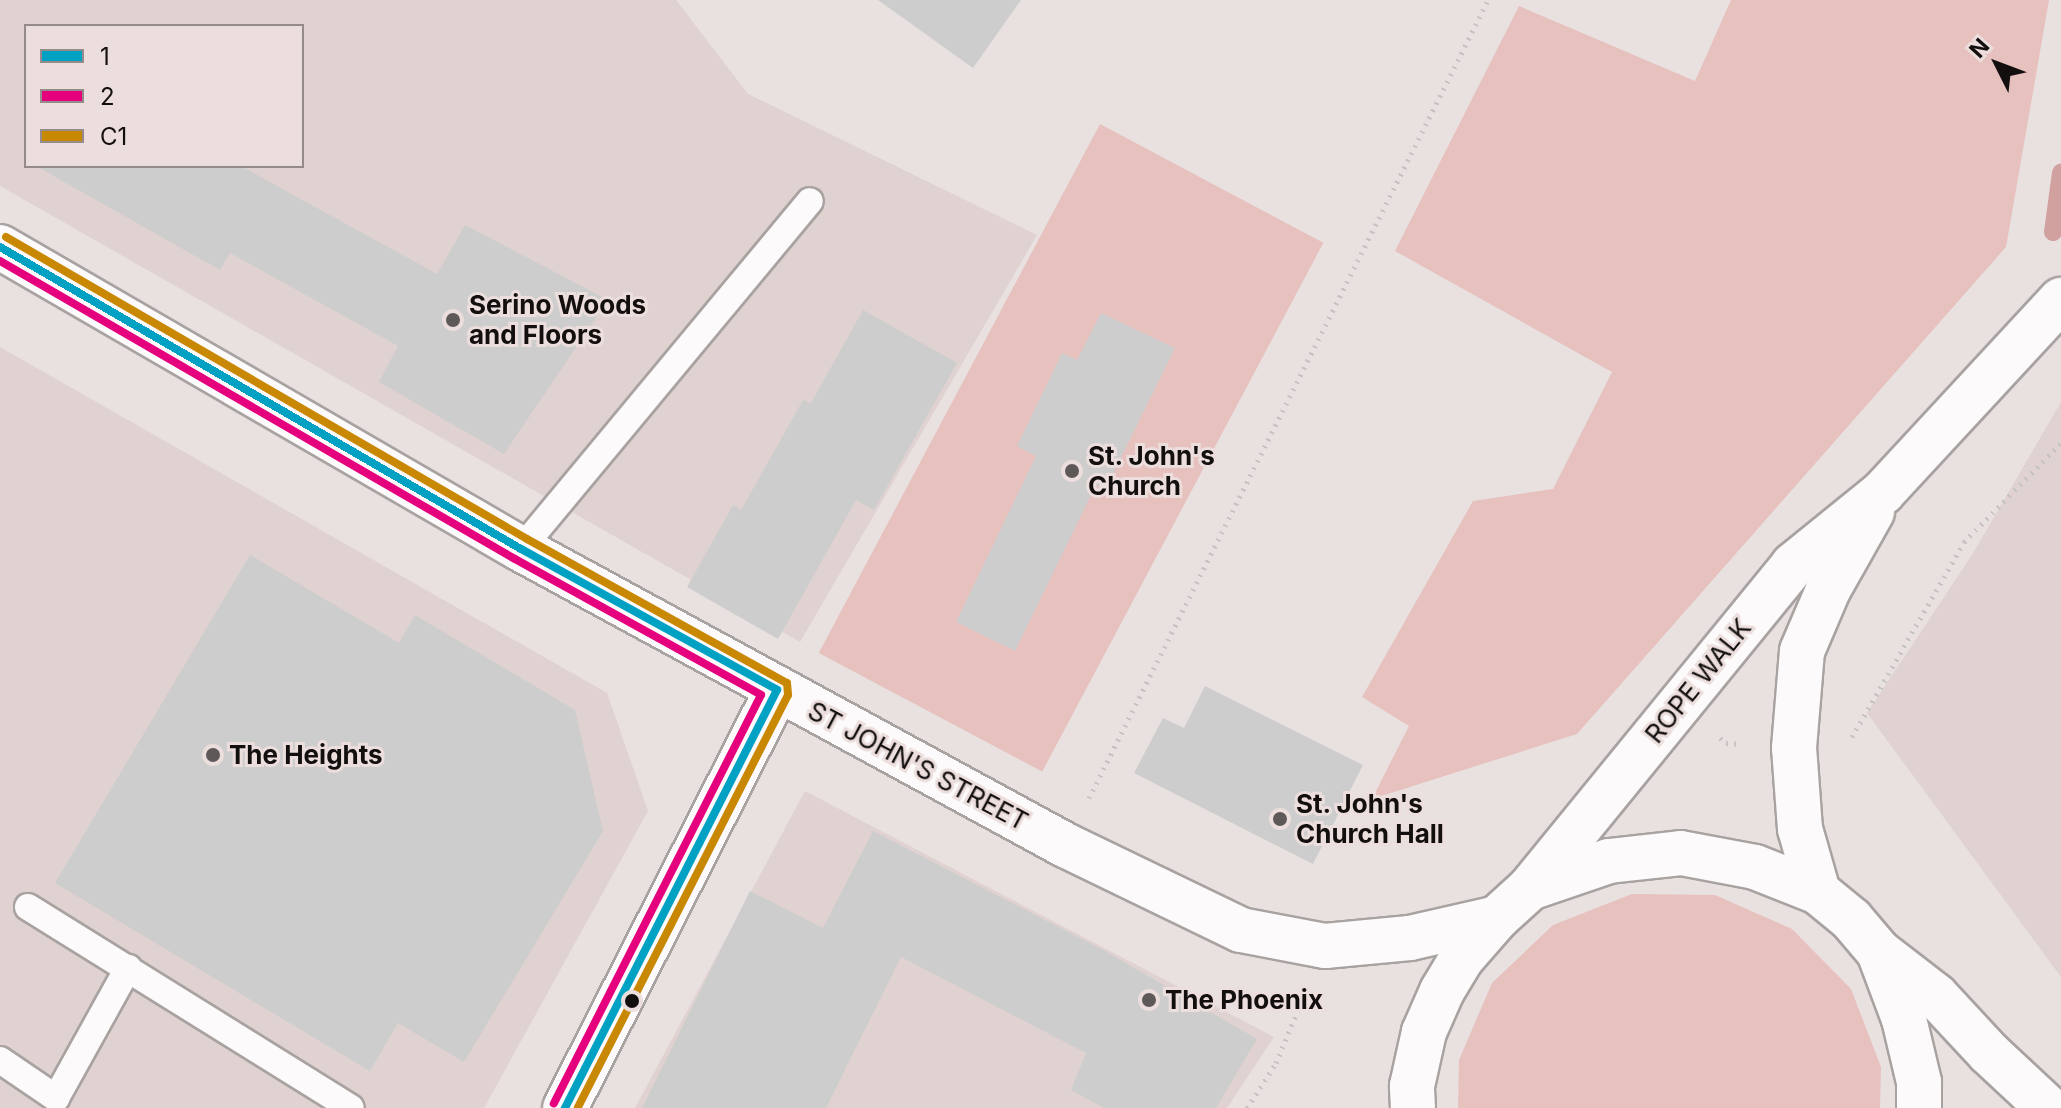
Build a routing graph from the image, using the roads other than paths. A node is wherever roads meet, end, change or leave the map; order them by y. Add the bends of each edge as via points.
1 (810, 201) dead end
2 (0, 247) edge
3 (2061, 300) edge
4 (1883, 492) junction
5 (521, 549) junction
6 (777, 690) junction
7 (1530, 888) junction
8 (1818, 892) junction
9 (28, 907) dead end
10 (1497, 918) junction
11 (1879, 952) junction
12 (128, 968) junction
13 (0, 1060) edge
14 (65, 1103) edge
15 (351, 1108) edge
16 (565, 1108) edge
17 (1413, 1108) edge
18 (1919, 1108) edge
19 (2048, 1108) edge

1 - 5 lane
2 - 5 main road, ST JOHN'S STREET
3 - 4 main road, ROPE WALK
4 - 7 main road, ROPE WALK via 1793,565
4 - 8 main road, ROPE WALK via 1828,590 1802,651 1794,748 1800,829
5 - 6 main road, ST JOHN'S STREET
6 - 10 main road, ST JOHN'S STREET via 1065,845 1241,930 1325,946 1410,938
6 - 16 main road
7 - 8 main road via 1609,861 1681,853 1755,867
7 - 10 main road, ROPE WALK
8 - 11 main road
9 - 12 lane
10 - 17 main road, ROPE WALK via 1442,991 1424,1032 1412,1086
11 - 18 main road via 1904,1019 1919,1082
11 - 19 main road via 1936,996
12 - 14 lane
12 - 15 lane
13 - 14 lane

